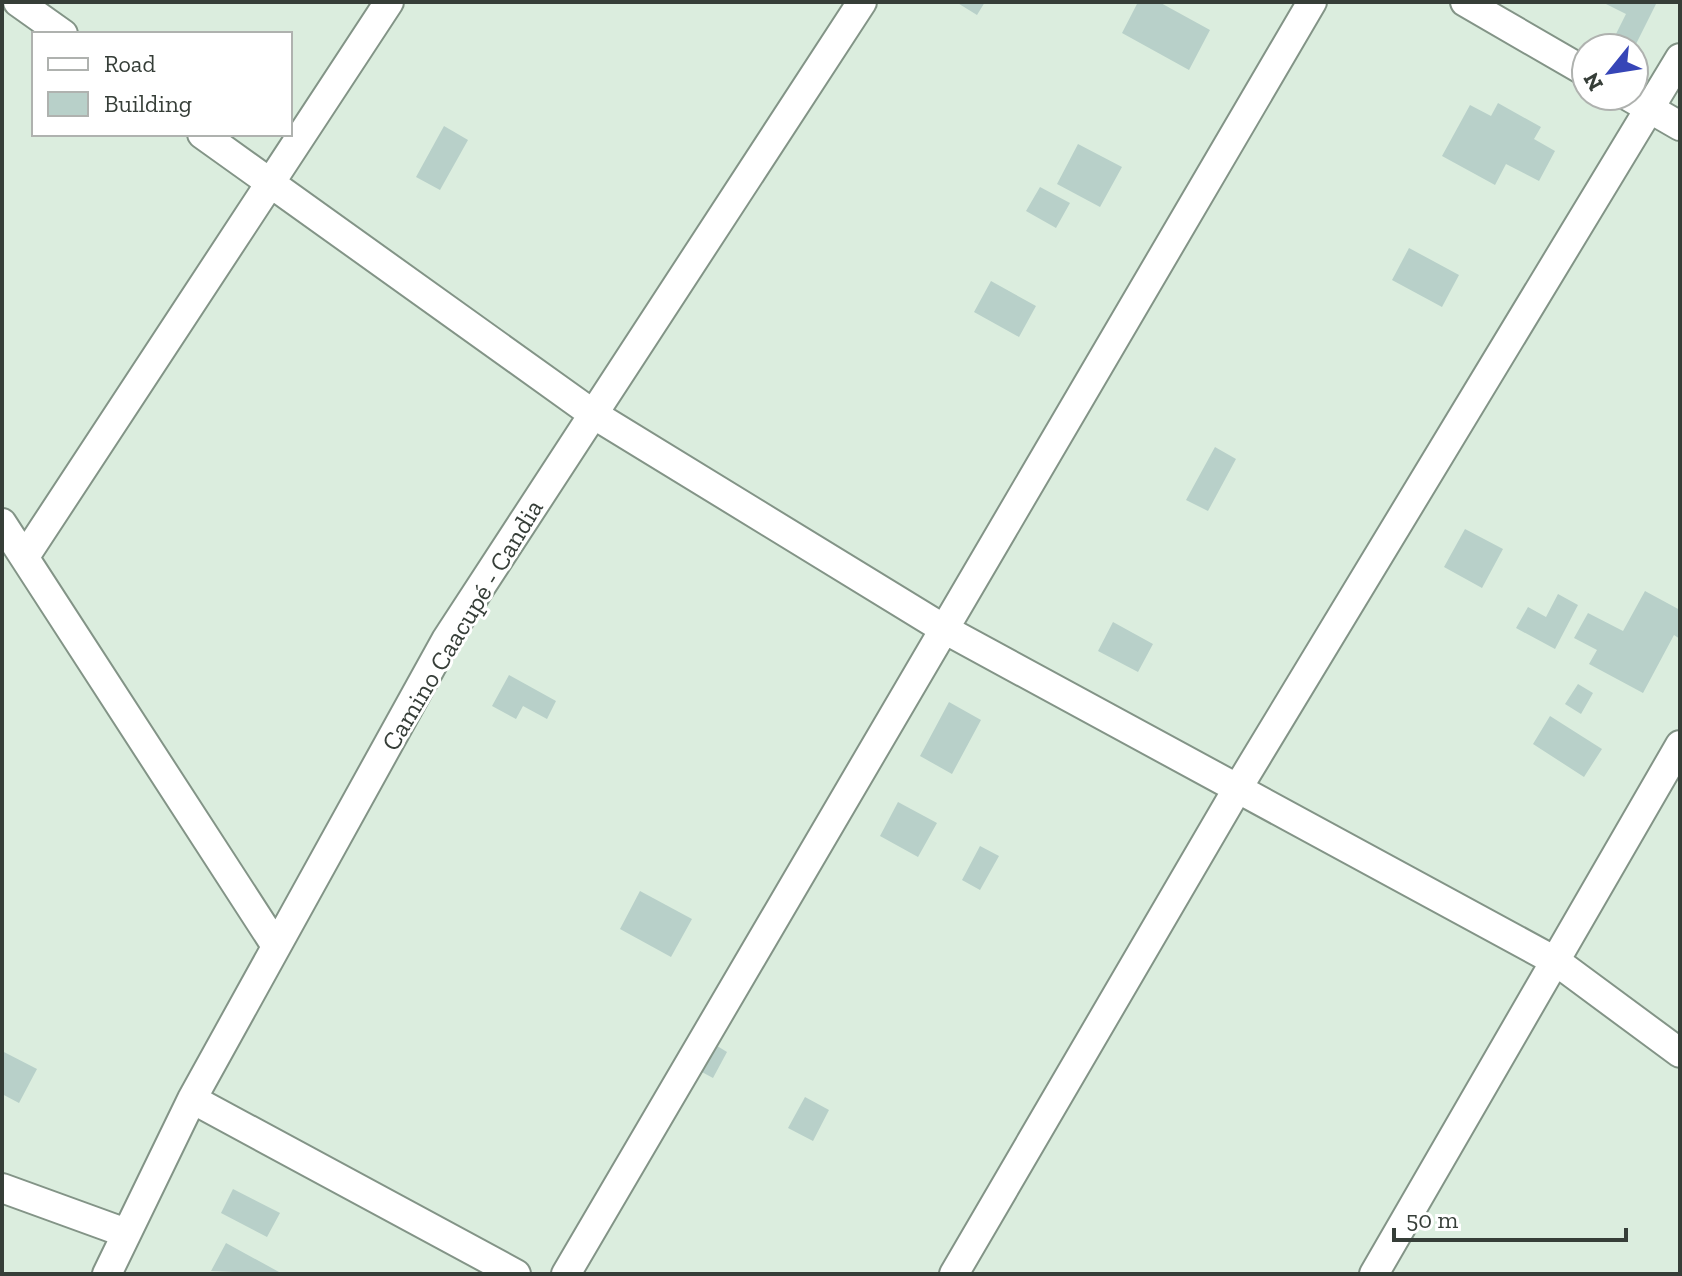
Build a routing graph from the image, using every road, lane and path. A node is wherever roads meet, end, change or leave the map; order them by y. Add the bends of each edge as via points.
1 (18, 2) edge
2 (389, 2) edge
3 (862, 2) edge
4 (1312, 2) edge
5 (1465, 2) edge
6 (60, 32) edge
7 (1680, 58) edge
8 (1570, 63) edge
9 (1650, 91) edge
10 (1650, 109) edge
11 (1634, 112) edge
12 (1680, 126) edge
13 (205, 136) edge
14 (270, 183) junction
15 (593, 414) junction
16 (2, 523) edge
17 (26, 555) junction
18 (944, 629) junction
19 (1680, 745) edge
20 (1239, 786) junction
21 (276, 946) junction
22 (1557, 962) junction
23 (1680, 1053) edge
24 (192, 1099) junction
25 (2, 1188) edge
26 (126, 1233) junction
27 (107, 1274) edge
28 (516, 1274) edge
29 (566, 1274) edge
30 (954, 1274) edge
31 (1374, 1274) edge

1 - 6 street
2 - 14 street
3 - 15 street, Camino Caacupé - Candia
4 - 18 street
5 - 8 street
7 - 9 street
10 - 12 street
11 - 20 street
13 - 14 street
14 - 15 street
14 - 17 street
15 - 18 street
15 - 21 street, Camino Caacupé - Candia via 446,640
16 - 17 street
17 - 21 street
18 - 20 street
18 - 29 street
19 - 22 street
20 - 22 street
20 - 30 street
21 - 24 street, Camino Caacupé - Candia
22 - 23 street
22 - 31 street
24 - 26 street, Camino Caacupé - Candia
24 - 28 street
25 - 26 street
26 - 27 street, Camino Caacupé - Candia

